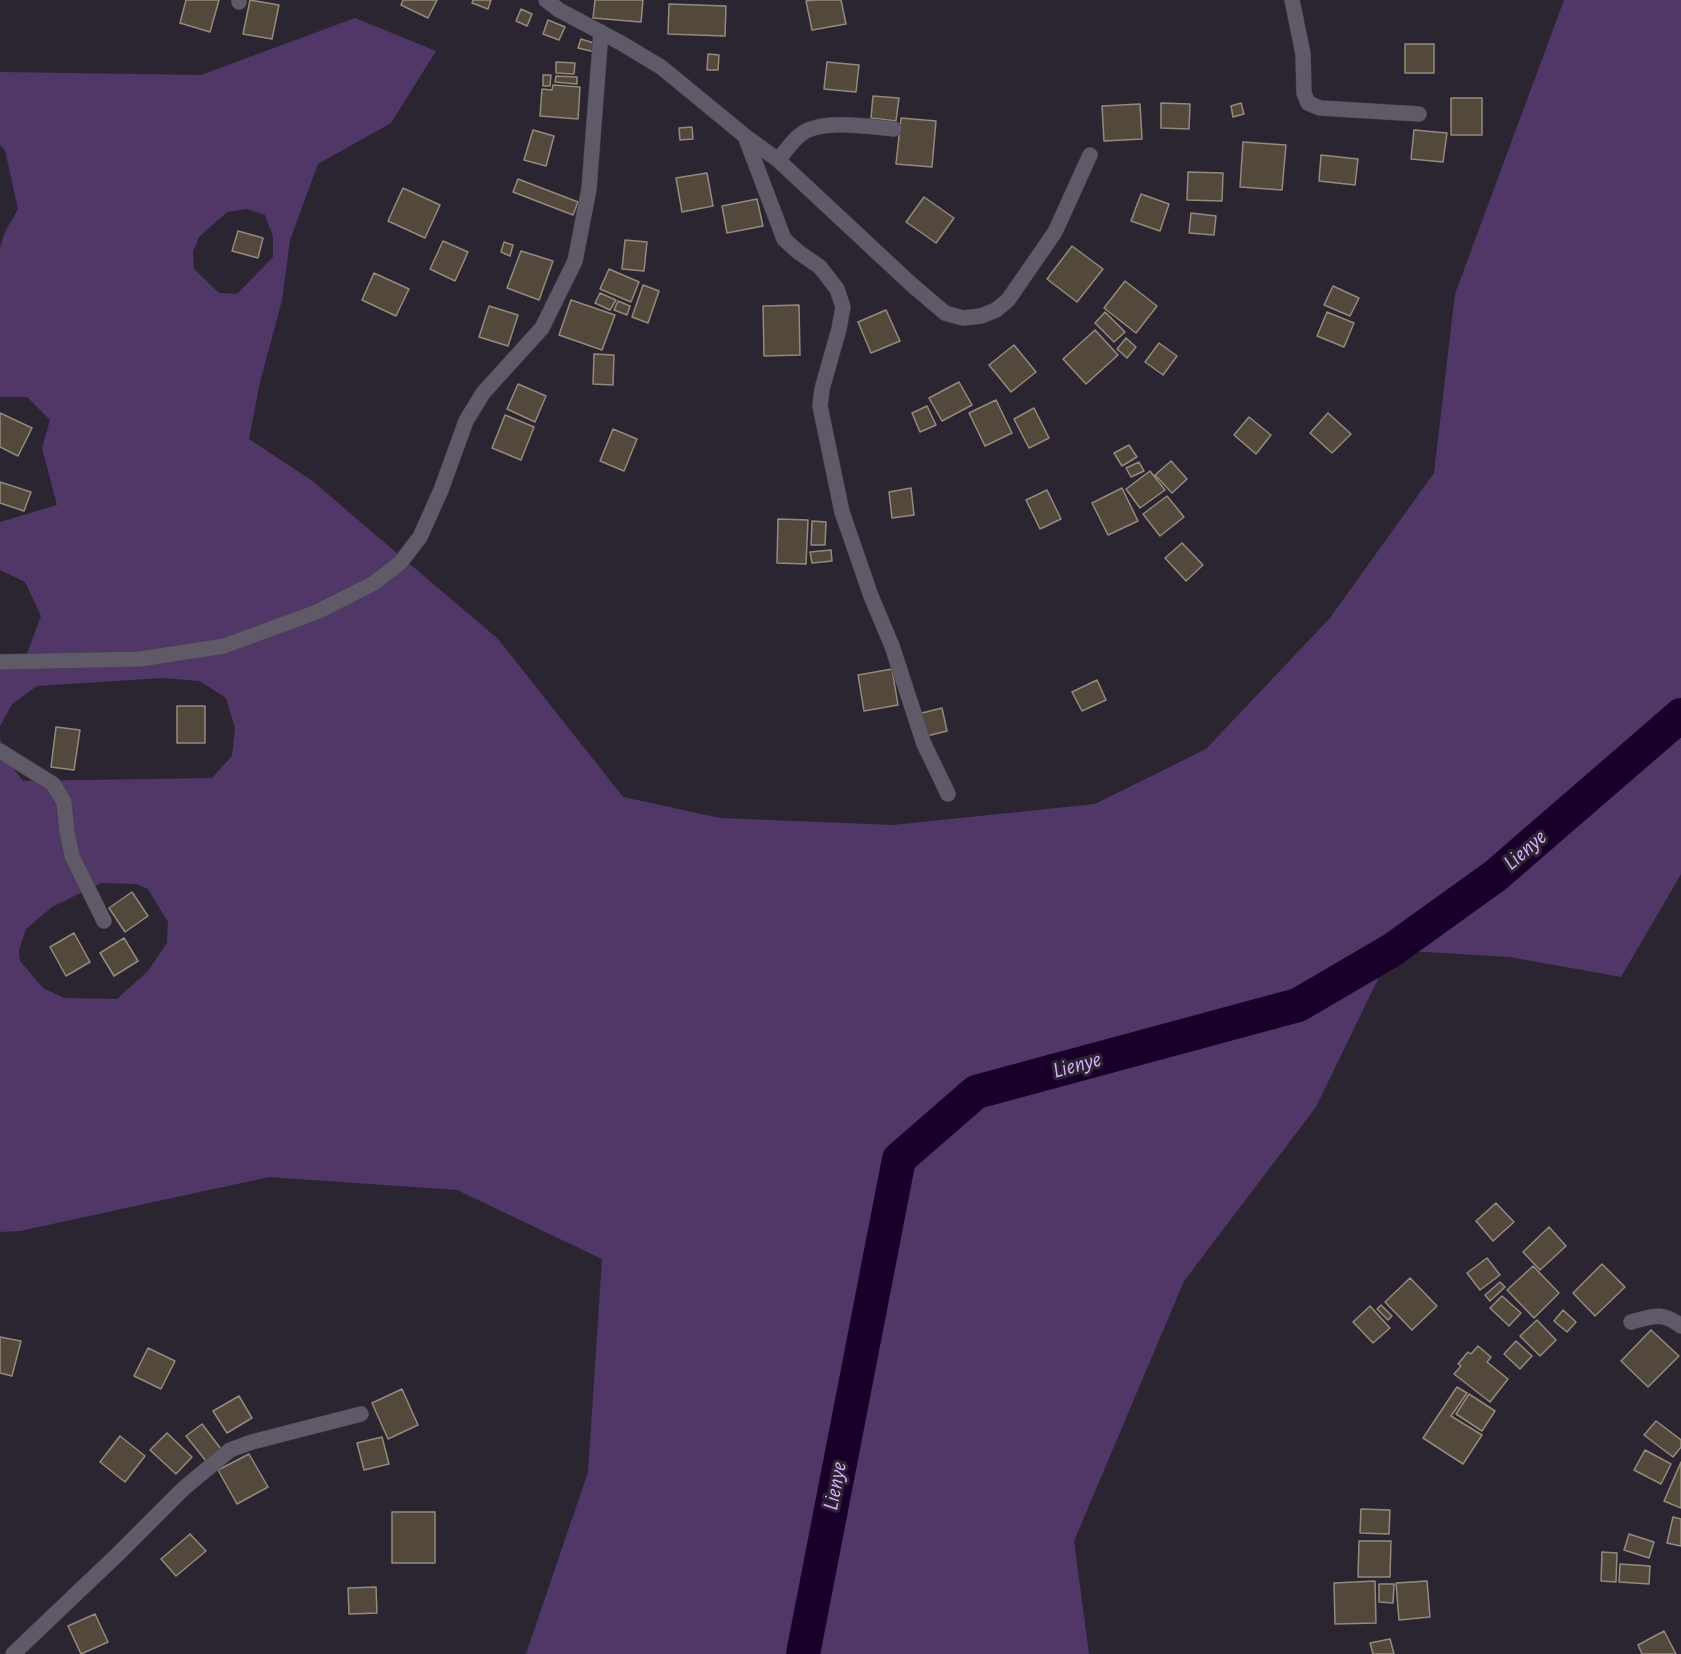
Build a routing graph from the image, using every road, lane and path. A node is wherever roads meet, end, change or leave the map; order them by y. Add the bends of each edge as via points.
1 (546, 0) edge
2 (1292, 0) edge
3 (601, 32) junction
4 (1419, 114) dead end
5 (894, 129) dead end
6 (746, 136) junction
7 (1090, 155) dead end
8 (778, 160) junction
9 (0, 662) edge
10 (0, 751) edge
11 (948, 794) dead end
12 (104, 921) dead end
13 (1631, 1322) dead end
14 (1681, 1326) edge
15 (361, 1414) dead end
16 (13, 1654) edge

1 - 3 street
2 - 4 street via 1304,54 1304,93 1308,103 1320,108
3 - 6 street via 662,67
3 - 9 street via 589,189 575,261 542,328 483,393 466,421 420,537 400,562 374,583 317,612 224,646 140,659
5 - 8 street via 812,127 800,134
6 - 8 street
6 - 11 street via 784,239 820,267 837,289 843,307 820,406 842,512 924,744
7 - 8 street via 1055,232 1008,300 981,316 963,318 945,313 911,284
10 - 12 street via 53,784 64,802 72,856
13 - 14 street via 1664,1316
15 - 16 street via 230,1450 184,1488

